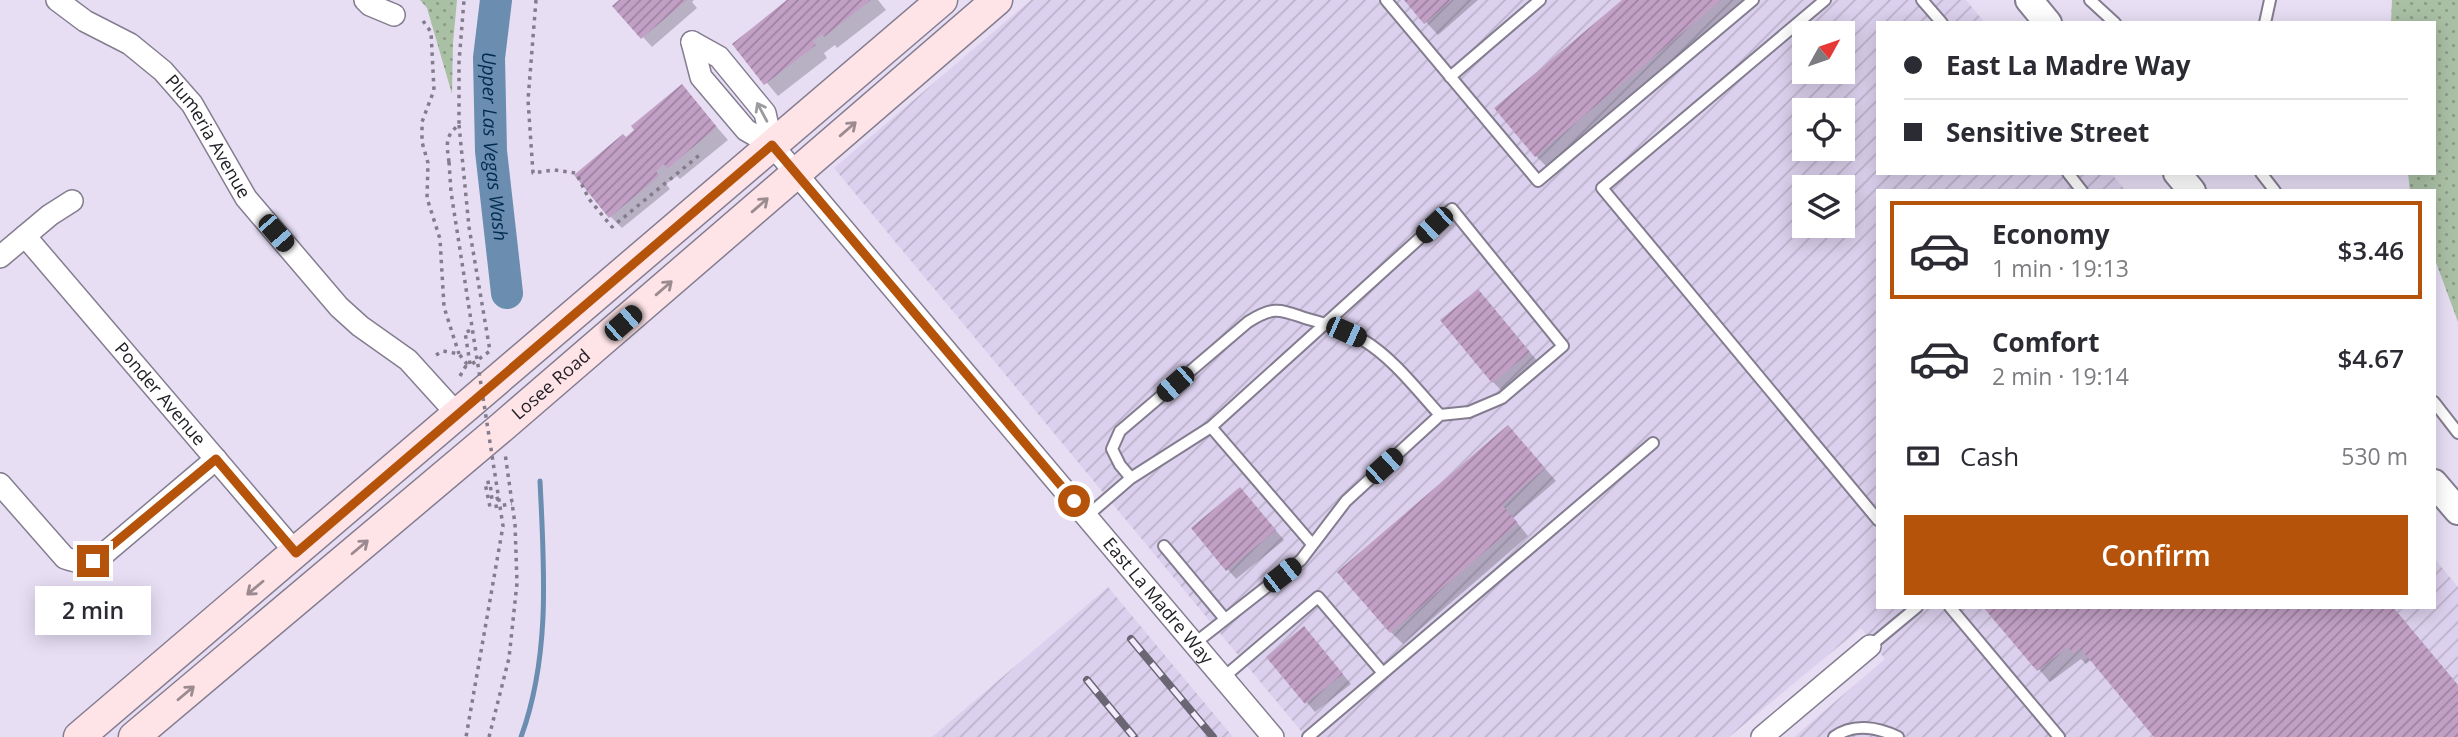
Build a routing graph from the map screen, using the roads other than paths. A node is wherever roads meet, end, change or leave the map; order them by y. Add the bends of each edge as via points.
1 (57, 0) edge
2 (365, 0) edge
3 (942, 0) edge
4 (996, 0) edge
5 (1386, 0) edge
6 (1540, 0) edge
7 (1753, 0) edge
8 (1825, 0) edge
9 (1923, 0) edge
10 (2029, 0) edge
11 (2090, 0) edge
12 (2270, 0) edge
13 (394, 15) dead end
14 (1940, 21) edge
15 (2046, 21) edge
16 (2113, 21) edge
17 (2265, 21) edge
18 (1450, 77) junction
19 (742, 85) junction
20 (722, 102) junction
21 (772, 145) junction
22 (796, 174) junction
23 (2070, 175) edge
24 (2263, 175) edge
25 (2080, 189) edge
26 (2273, 189) edge
27 (72, 201) dead end
28 (25, 236) junction
29 (0, 257) edge
30 (1327, 324) junction
31 (2436, 405) edge
32 (457, 414) junction
33 (1440, 415) junction
34 (1211, 427) junction
35 (2458, 433) edge
36 (1653, 443) dead end
37 (216, 459) junction
38 (1131, 478) junction
39 (0, 484) edge
40 (2436, 485) edge
41 (2458, 511) edge
42 (400, 513) junction
43 (1087, 516) junction
44 (1876, 518) edge
45 (1312, 544) junction
46 (1164, 546) dead end
47 (296, 553) junction
48 (1915, 609) edge
49 (1952, 609) edge
50 (1225, 619) junction
51 (1195, 643) junction
52 (1870, 646) joint
53 (1383, 673) junction
54 (1224, 677) junction
55 (79, 737) edge
56 (134, 737) edge
57 (1273, 737) edge
58 (1308, 737) edge
59 (1762, 737) edge
60 (1833, 737) edge
61 (1898, 737) edge
62 (2059, 737) edge

1 - 32 street, Plumeria Avenue via 85,21 130,44 163,71 192,104 246,198 339,307 408,360
2 - 13 street
3 - 21 main road
22 -> 4 main road, Losee Road
5 - 18 lane
6 - 18 lane
7 - 18 lane via 1538,181
8 - 44 lane via 1602,188
9 - 14 lane
10 - 15 street
11 - 16 lane
12 - 17 lane
19 - 20 lane
19 - 20 street, East La Madre Way via 719,57 692,42 701,77
21 -> 19 street, East La Madre Way via 765,113
20 - 21 street, East La Madre Way via 746,130
21 - 22 street, East La Madre Way
21 - 32 main road
42 -> 22 main road, Losee Road
22 - 43 street, East La Madre Way
23 - 25 lane
24 - 26 lane
27 - 28 street
28 - 29 street
28 - 37 street, Ponder Avenue
30 - 33 lane via 1364,340
30 - 33 lane via 1452,209 1563,346 1502,398 1469,412
30 - 34 lane
30 - 38 lane via 1280,310 1265,311 1248,322 1120,431 1112,449
31 - 35 lane
32 - 42 main road via 460,435 433,461
32 - 47 main road
33 - 45 lane via 1346,501
34 - 38 lane
34 - 45 lane
36 - 53 lane
37 - 39 street via 105,553 81,564 65,558
37 - 47 street, Ponder Avenue
38 - 43 lane
40 - 41 street
56 -> 42 main road, Losee Road
43 - 51 street, East La Madre Way
45 - 50 lane via 1301,560
46 - 50 lane
47 -> 55 main road
48 - 52 lane
49 - 62 lane
50 - 51 lane
51 - 54 street, East La Madre Way
52 - 59 street
53 - 54 lane via 1318,597
53 - 58 lane
54 - 57 street, East La Madre Way
60 - 61 lane via 1860,726

